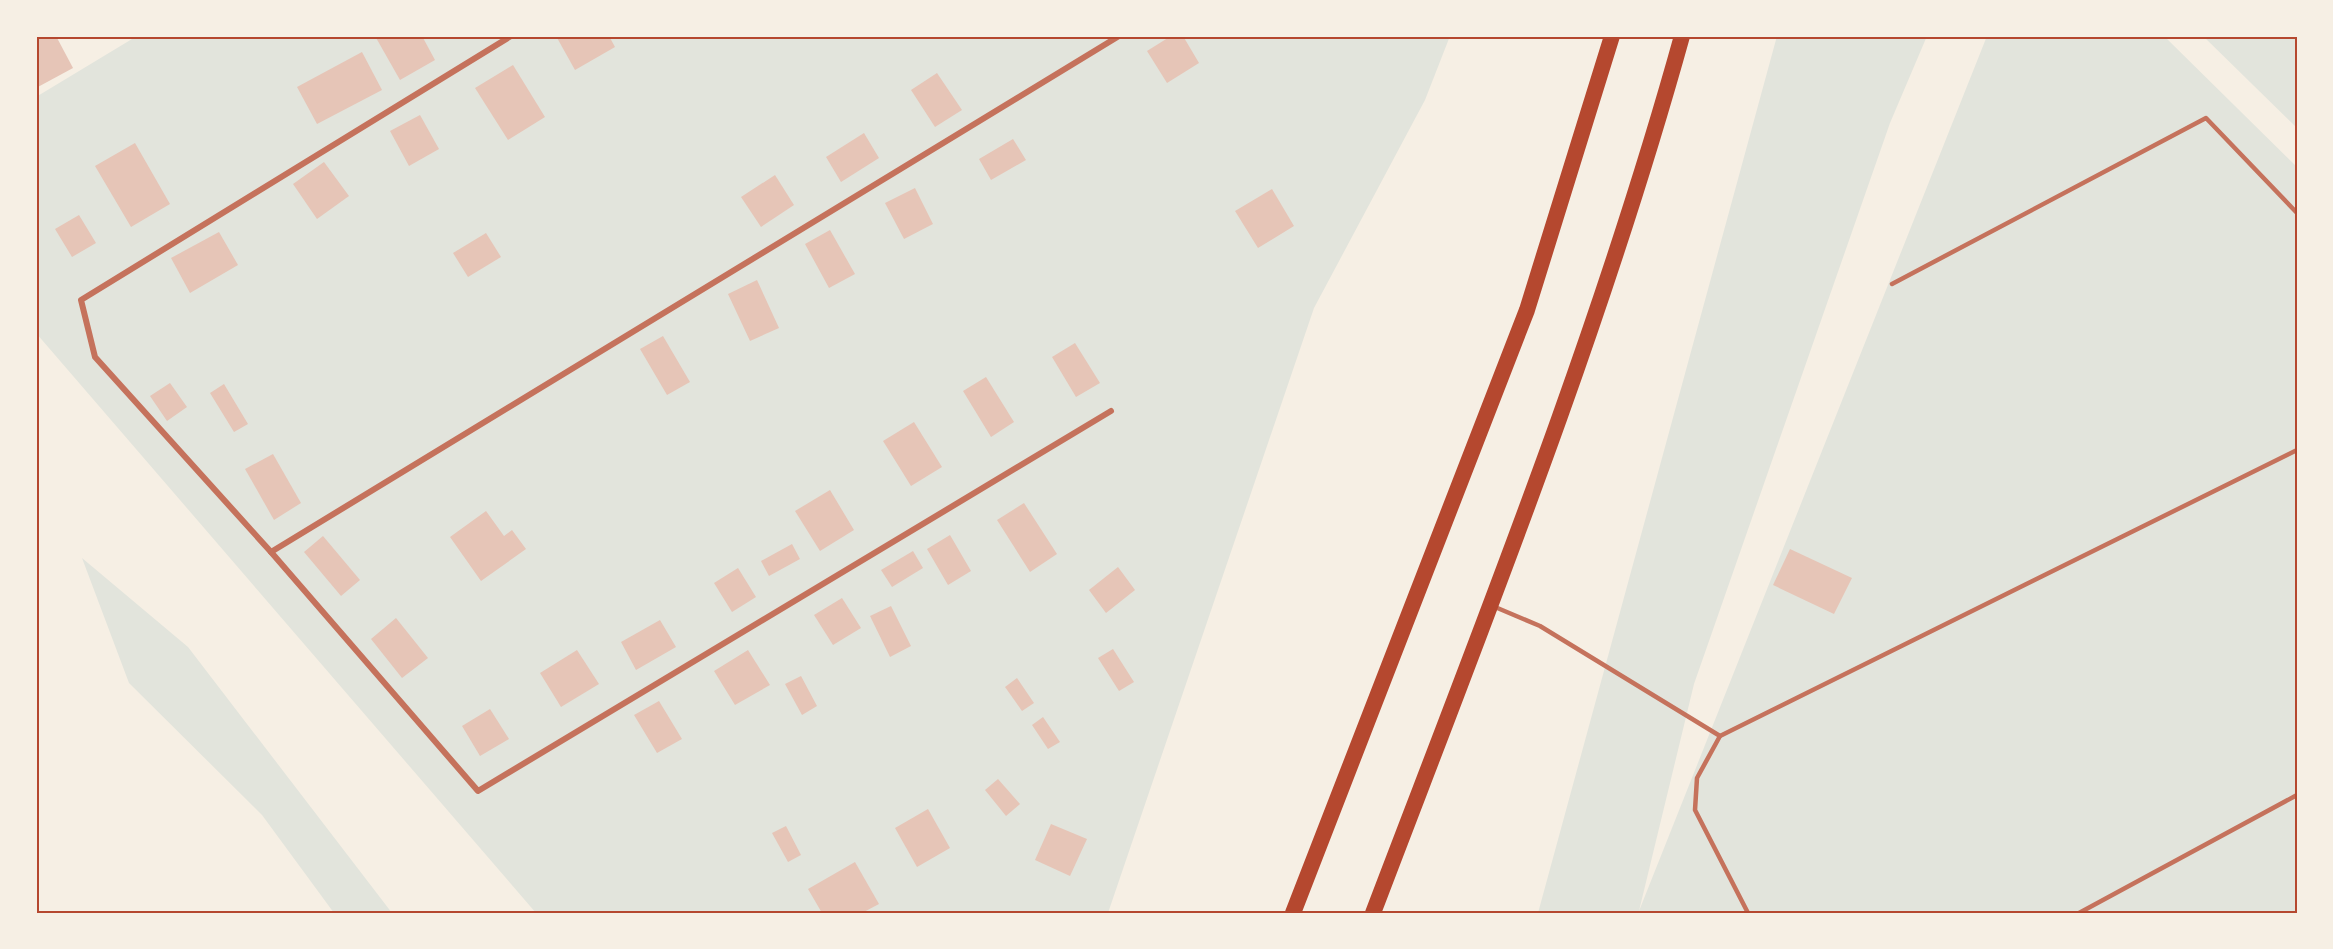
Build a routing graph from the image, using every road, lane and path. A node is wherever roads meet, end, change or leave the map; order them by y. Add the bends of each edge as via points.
1 (511, 36) edge
2 (1119, 36) edge
3 (1612, 36) edge
4 (1682, 36) edge
5 (2297, 213) edge
6 (1892, 284) dead end
7 (1111, 411) dead end
8 (2297, 450) edge
9 (271, 552) junction
10 (1490, 604) junction
11 (1720, 736) junction
12 (2297, 795) edge
13 (1293, 913) edge
14 (1373, 913) edge
15 (1748, 913) edge
16 (2079, 913) edge

1 - 9 street via 81,300 95,357
2 - 9 street
3 - 13 highway via 1527,310
4 - 10 highway via 1594,318
5 - 6 lane via 2206,118
7 - 9 street via 478,791
8 - 11 lane
10 - 11 lane via 1540,626
10 - 14 highway
11 - 15 lane via 1697,778 1695,810
12 - 16 lane

